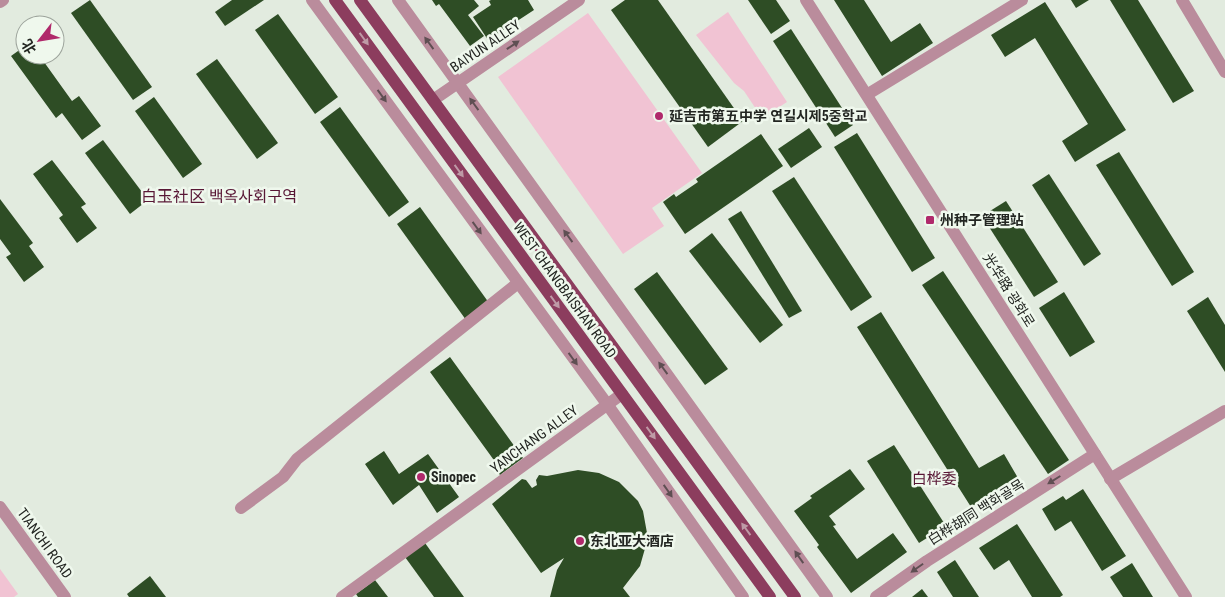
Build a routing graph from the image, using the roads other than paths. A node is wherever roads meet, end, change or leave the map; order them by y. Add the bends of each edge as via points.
1 (312, 0) edge
2 (335, 0) edge
3 (360, 0) edge
4 (398, 0) edge
5 (579, 0) edge
6 (806, 0) edge
7 (1022, 0) edge
8 (1182, 0) edge
9 (1225, 72) edge
10 (458, 83) junction
11 (868, 94) junction
12 (433, 100) junction
13 (518, 283) junction
14 (622, 394) junction
15 (607, 404) junction
16 (1225, 411) edge
17 (1095, 454) junction
18 (1110, 479) junction
19 (0, 507) edge
20 (241, 508) dead end
21 (65, 597) edge
22 (342, 597) edge
23 (744, 597) edge
24 (770, 597) edge
25 (795, 597) edge
26 (827, 597) edge
27 (876, 597) edge
28 (1186, 597) edge

1 -> 13 street
2 -> 14 main road, WEST CHANGBAISHAN ROAD
3 - 12 main road, WEST CHANGBAISHAN ROAD
10 -> 4 street
10 -> 5 street, BAIYUN ALLEY
6 - 11 street, 光华路 광화로
7 - 11 street
8 - 9 street
10 - 12 street, BAIYUN ALLEY
26 -> 10 street
11 - 17 street, 光华路 광화로
25 -> 12 main road, WEST CHANGBAISHAN ROAD
13 -> 15 street
13 - 20 street via 297,459 283,477
14 - 15 street, YANCHANG ALLEY
14 -> 24 main road, WEST CHANGBAISHAN ROAD
15 - 22 street, YANCHANG ALLEY
15 -> 23 street
16 - 18 street
17 - 18 street, 光华路 광화로
17 -> 27 street, 白桦胡同 백화골목
18 - 28 street, 光华路 광화로
19 - 21 street, TIANCHI ROAD

